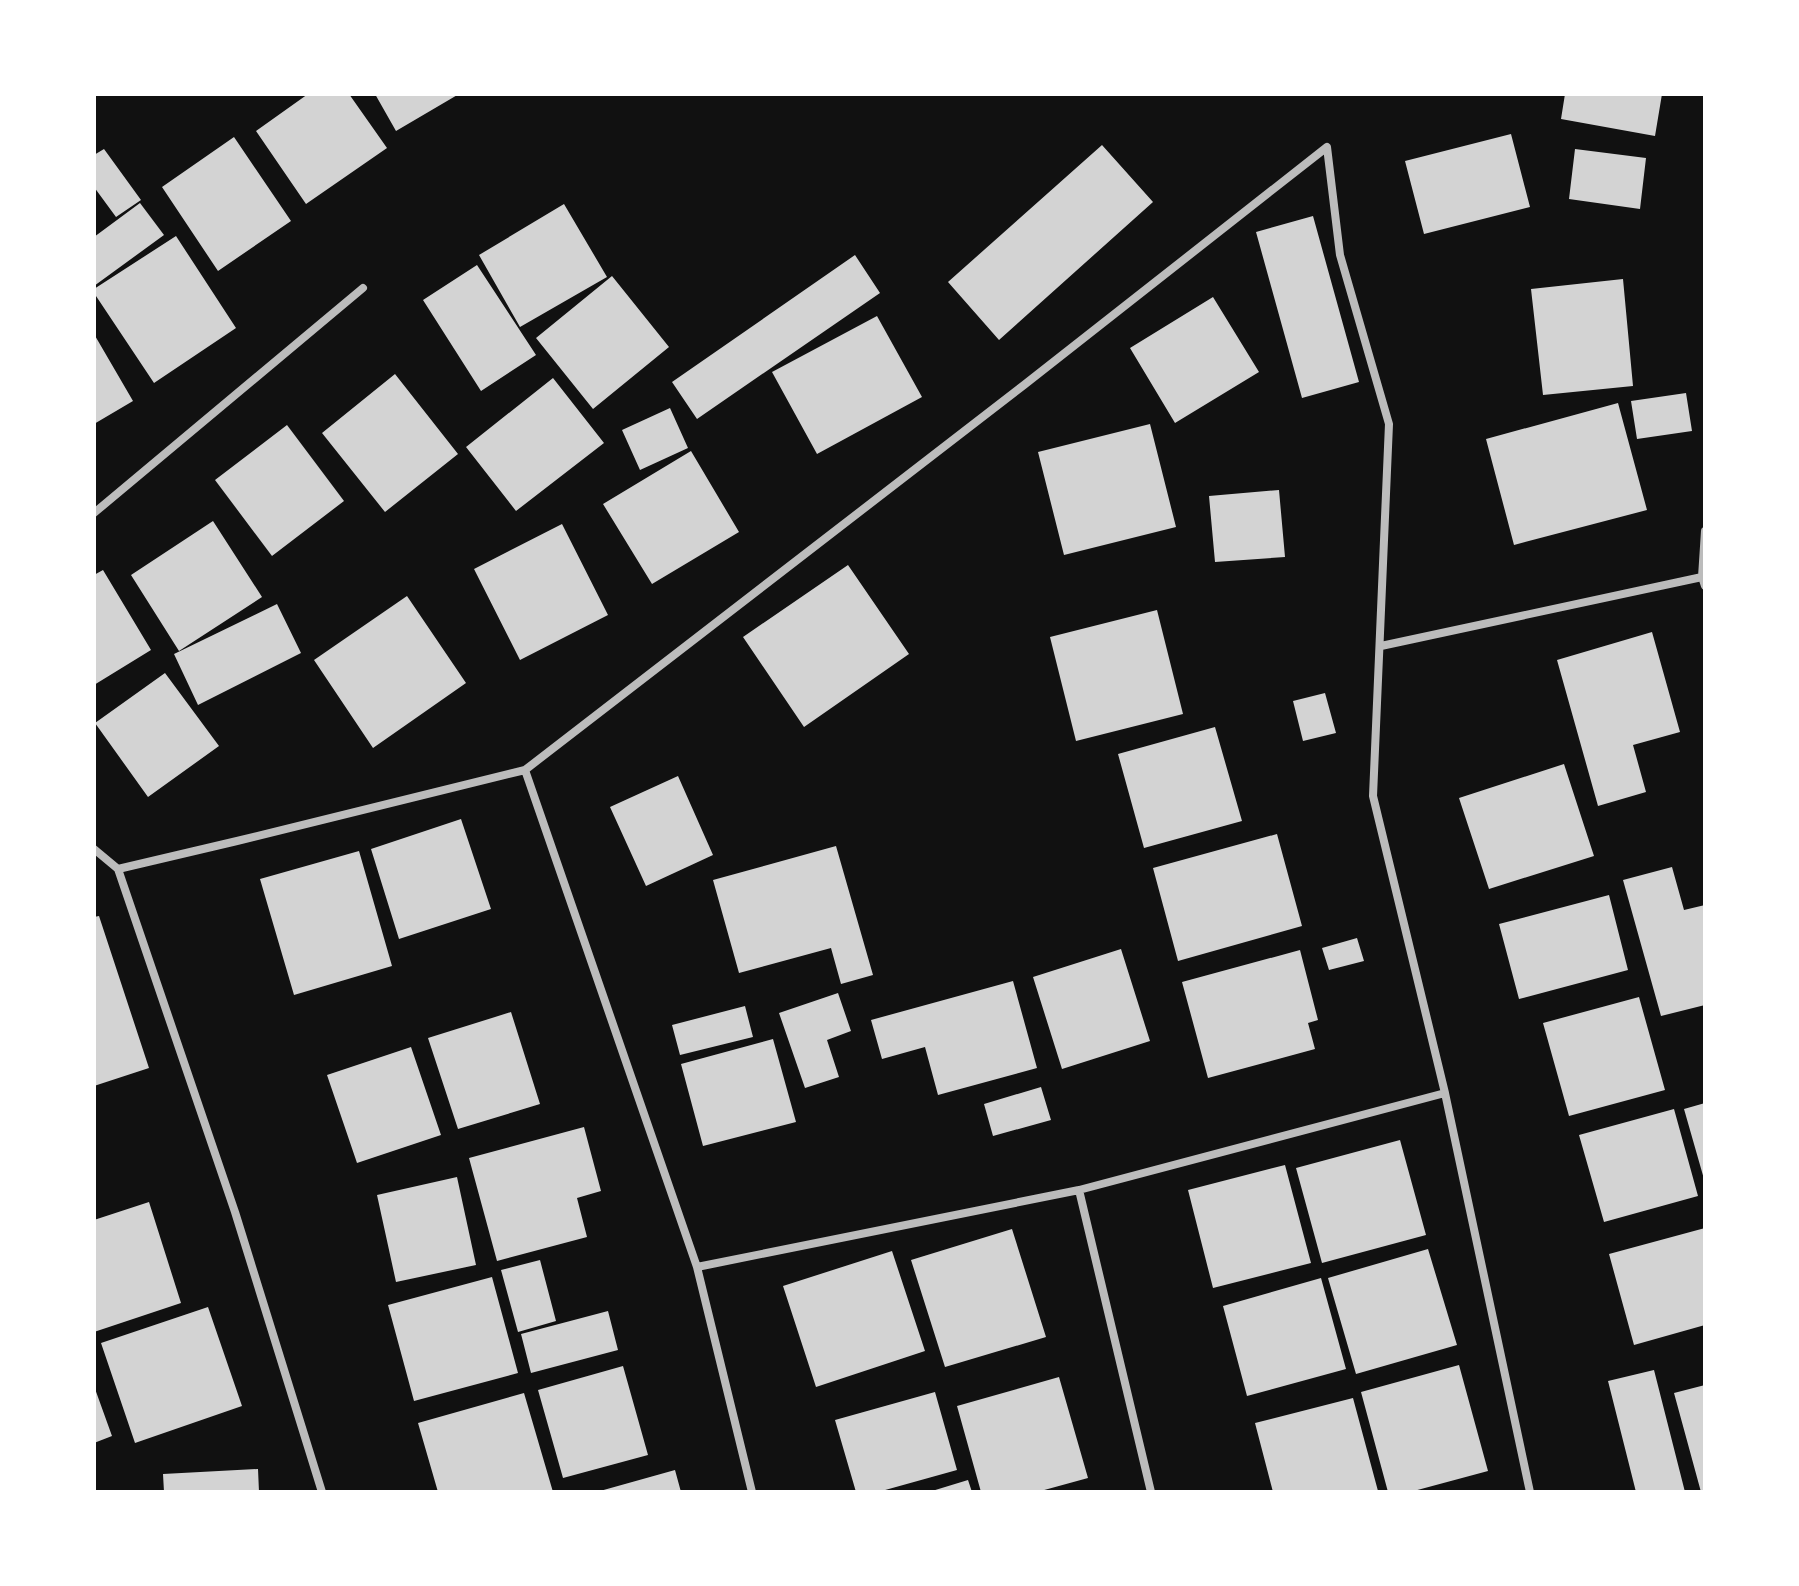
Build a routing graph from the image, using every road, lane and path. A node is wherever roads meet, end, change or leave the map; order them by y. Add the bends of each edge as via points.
1 (363, 288) dead end
2 (94, 513) edge
3 (1705, 531) edge
4 (1704, 581) edge
5 (1381, 646) junction
6 (525, 770) junction
7 (94, 849) edge
8 (118, 869) junction
9 (1445, 1093) junction
10 (1079, 1190) junction
11 (697, 1267) junction
12 (322, 1492) edge
13 (752, 1492) edge
14 (1151, 1492) edge
15 (1530, 1492) edge

1 - 2 street
3 - 4 street
4 - 5 street
5 - 6 street via 1389,424 1340,255 1327,147
5 - 9 street via 1373,796
6 - 8 street
6 - 11 street
7 - 8 street
8 - 12 street via 235,1212
9 - 10 street
9 - 15 street
10 - 11 street
10 - 14 street
11 - 13 street

